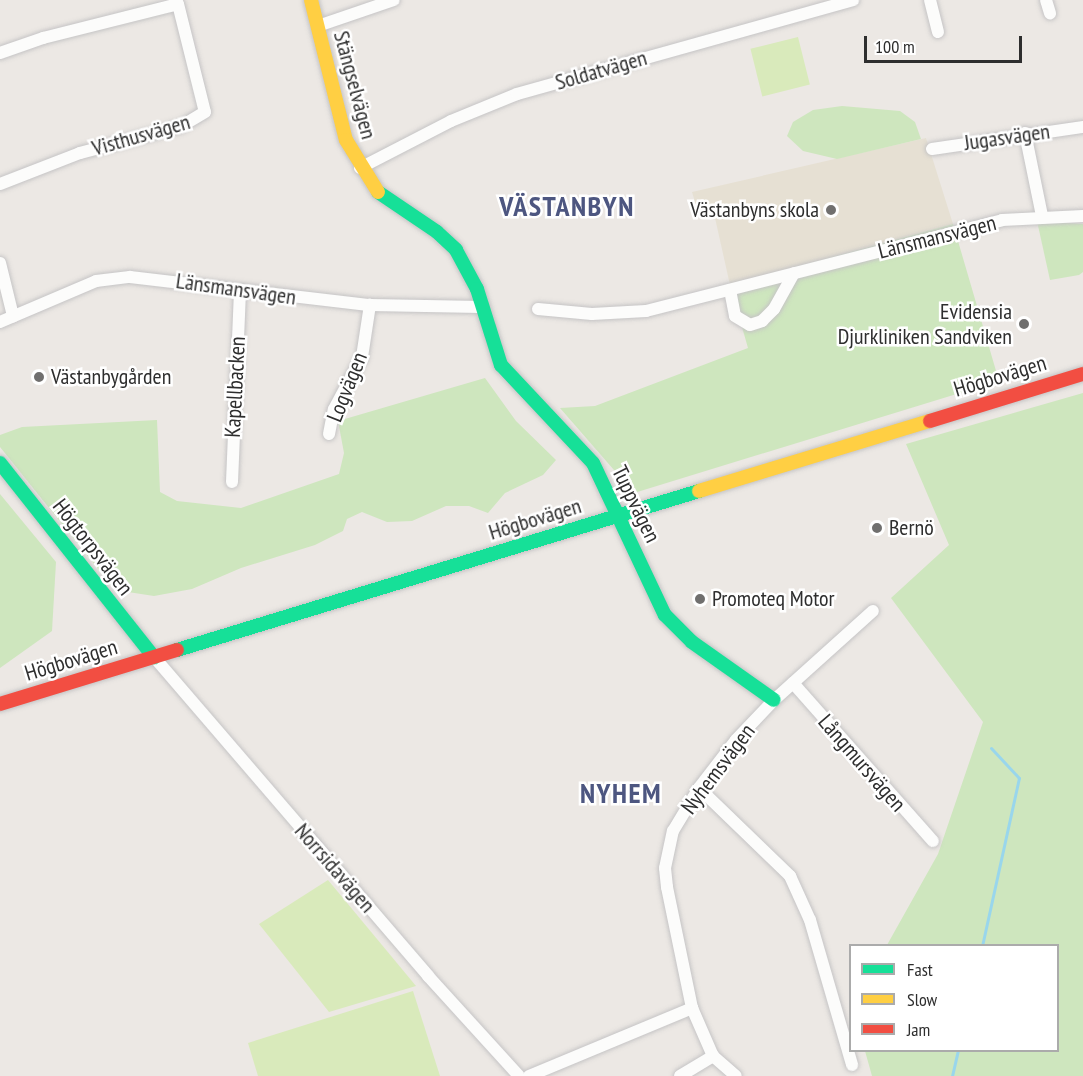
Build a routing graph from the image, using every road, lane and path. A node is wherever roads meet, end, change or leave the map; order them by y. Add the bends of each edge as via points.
1 (311, 0) edge
2 (394, 0) edge
3 (853, 0) edge
4 (930, 0) edge
5 (1046, 0) edge
6 (177, 2) edge
7 (816, 5) edge
8 (1050, 13) dead end
9 (318, 27) junction
10 (938, 32) dead end
11 (0, 53) edge
12 (1083, 127) edge
13 (1025, 133) junction
14 (932, 148) dead end
15 (360, 168) junction
16 (0, 184) edge
17 (1042, 216) junction
18 (1083, 216) edge
19 (0, 263) edge
20 (794, 273) junction
21 (730, 290) junction
22 (240, 292) junction
23 (370, 305) junction
24 (481, 307) junction
25 (538, 309) dead end
26 (13, 316) junction
27 (0, 322) edge
28 (1083, 374) edge
29 (329, 434) dead end
30 (0, 463) edge
31 (232, 482) dead end
32 (619, 515) junction
33 (873, 611) dead end
34 (154, 657) junction
35 (793, 683) junction
36 (774, 700) junction
37 (0, 704) edge
38 (699, 788) junction
39 (933, 841) dead end
40 (692, 1008) junction
41 (713, 1056) junction
42 (852, 1065) dead end
43 (519, 1076) edge
44 (529, 1076) edge
45 (680, 1076) edge
46 (736, 1076) edge

1 - 9 main road, Stängselvägen
2 - 9 street
3 - 7 street, Soldatvägen
4 - 10 street
5 - 8 street
6 - 11 street, Visthusvägen
6 - 16 street, Visthusvägen via 205,112 182,126 80,153
7 - 15 street, Soldatvägen via 517,94 451,121
9 - 15 main road, Stängselvägen via 346,140
12 - 13 street, Jugasvägen
13 - 14 street, Jugasvägen
13 - 17 street
15 - 24 main road, Stängselvägen via 382,196 437,232 456,250 471,274
17 - 18 street, Länsmansvägen
17 - 20 street, Länsmansvägen via 983,225
19 - 26 street
20 - 21 street, Länsmansvägen
20 - 21 street via 774,309 762,321 750,325 735,316
21 - 25 street, Länsmansvägen via 645,311 592,314
22 - 23 street, Länsmansvägen
22 - 26 street, Länsmansvägen via 149,276 104,279
22 - 31 street, Kapellbacken
23 - 24 street, Länsmansvägen
23 - 29 street, Logvägen via 362,357 334,410
24 - 32 main road, Tuppvägen via 501,365 512,381 582,448
26 - 27 street, Länsmansvägen
28 - 32 main road, Högbovägen
30 - 34 main road, Högtorpsvägen
32 - 34 main road, Högbovägen
32 - 36 main road, Tuppvägen via 656,597 676,628
33 - 35 street, Nyhemsvägen
34 - 37 main road, Högbovägen
34 - 43 street, Norrsidavägen
35 - 36 street, Nyhemsvägen
35 - 39 street, Långmursvägen
36 - 38 street, Nyhemsvägen
38 - 40 street, Nyhemsvägen via 673,831 665,868
38 - 42 street via 790,876 810,920
40 - 41 street, Nyhemsvägen
40 - 44 street
41 - 45 street
41 - 46 street, Nyhemsvägen

